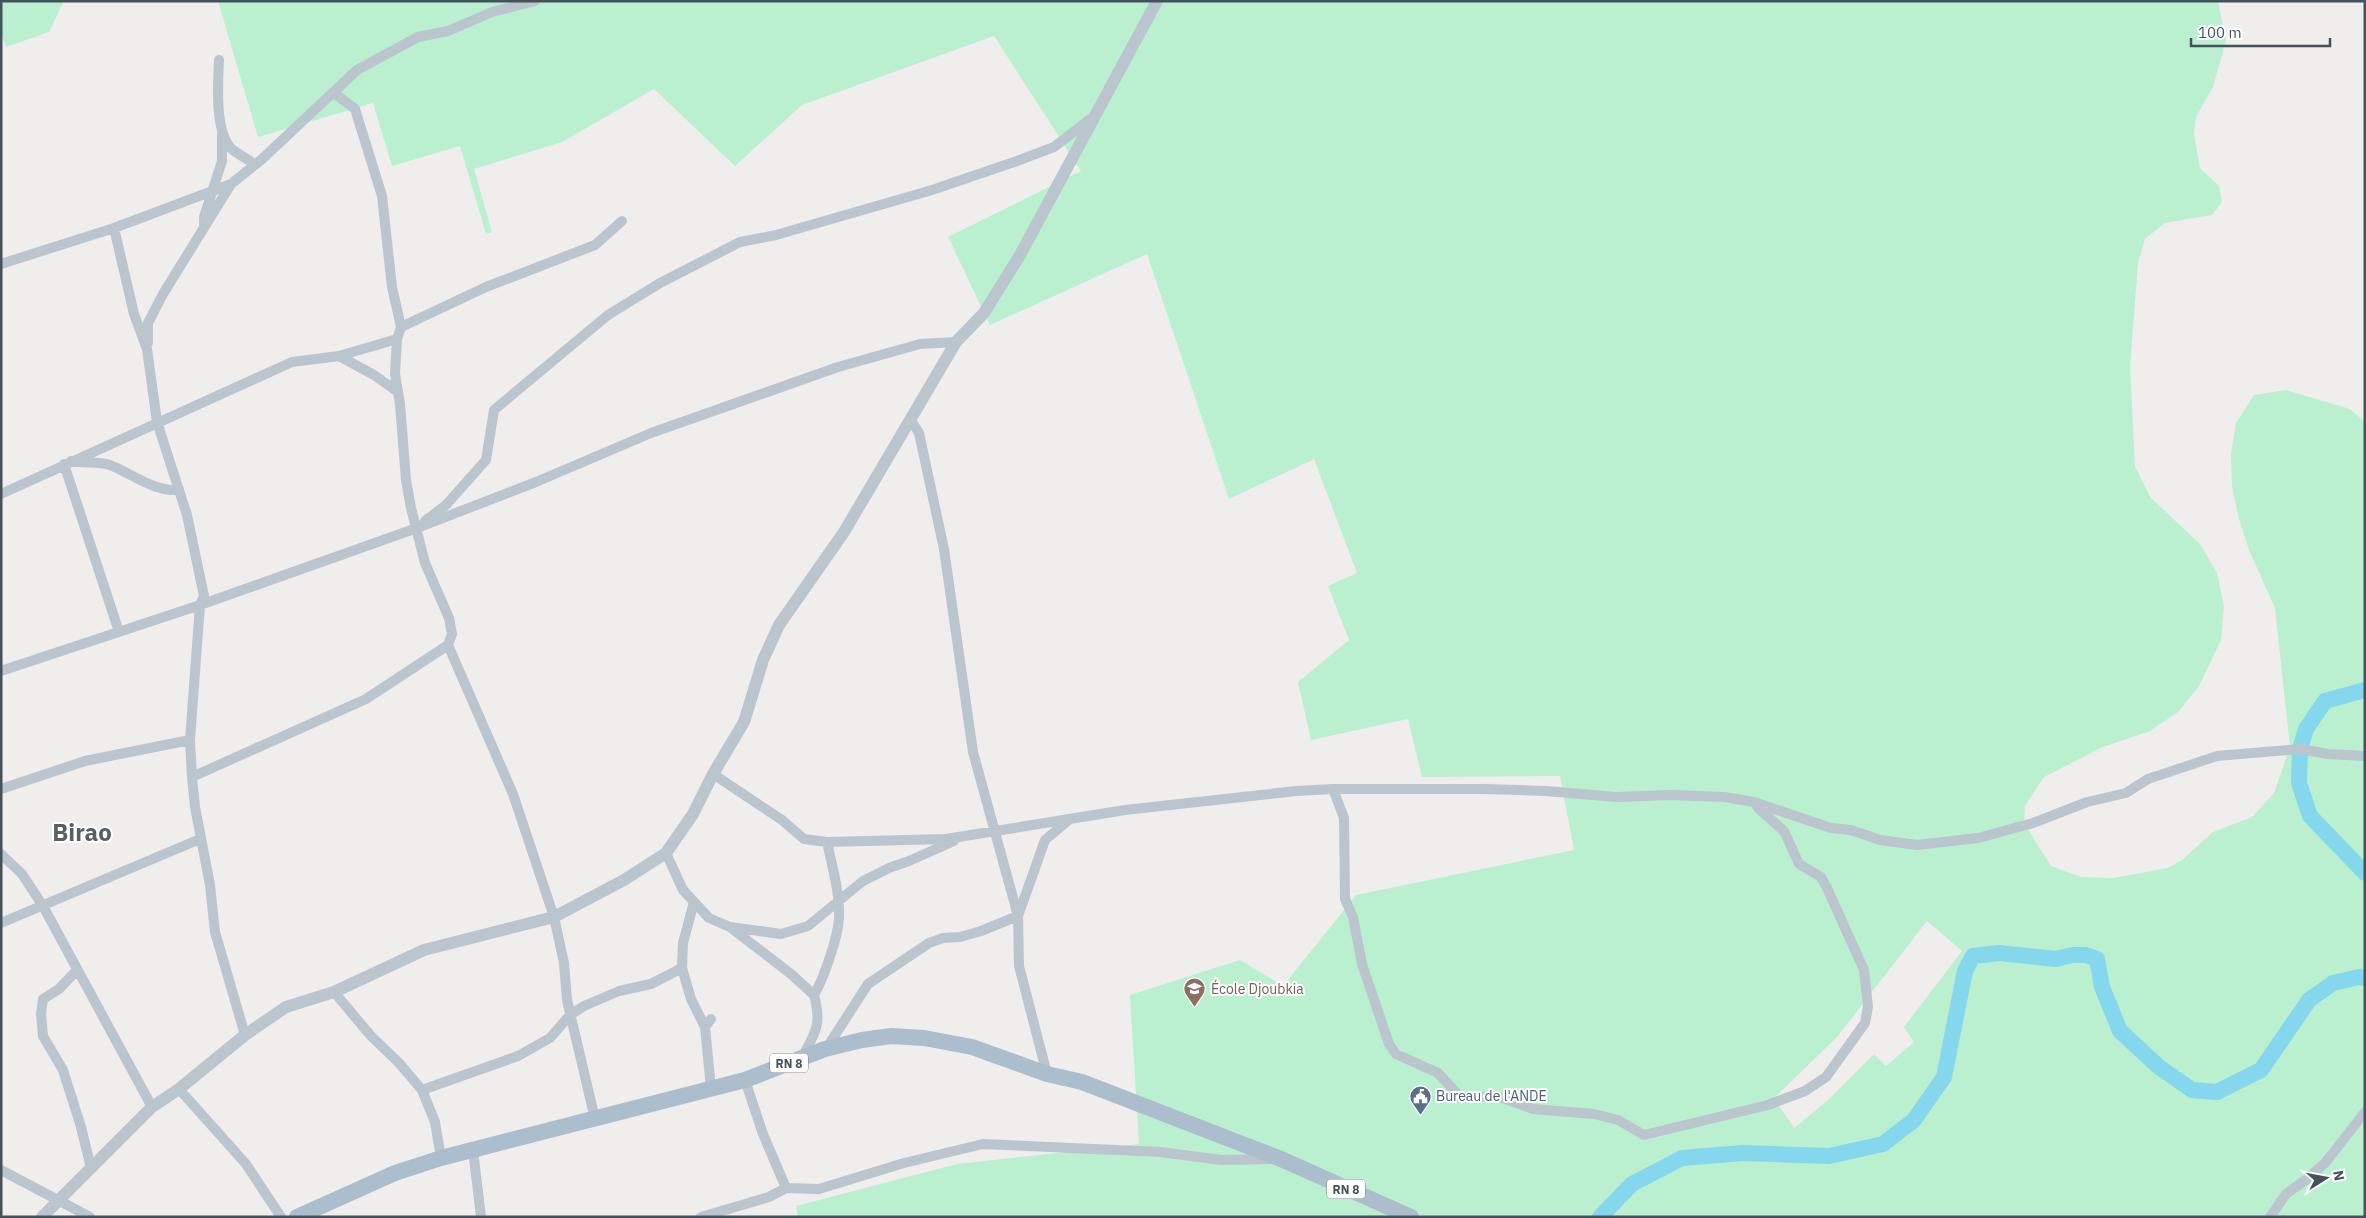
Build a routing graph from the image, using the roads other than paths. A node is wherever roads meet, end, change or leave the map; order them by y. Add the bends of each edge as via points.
1 (535, 1) edge
2 (1157, 1) edge
3 (219, 60) dead end
4 (334, 93) junction
5 (1098, 114) junction
6 (222, 130) junction
7 (250, 161) dead end
8 (231, 184) junction
9 (214, 190) junction
10 (622, 220) dead end
11 (114, 228) junction
12 (204, 229) junction
13 (1, 264) edge
14 (401, 327) junction
15 (397, 339) junction
16 (956, 342) junction
17 (147, 349) junction
18 (339, 356) junction
19 (398, 392) junction
20 (910, 419) junction
21 (158, 422) junction
22 (67, 462) junction
23 (179, 490) junction
24 (1, 494) edge
25 (417, 528) junction
26 (200, 605) junction
27 (119, 632) junction
28 (448, 645) junction
29 (1, 671) edge
30 (190, 740) junction
31 (2365, 756) edge
32 (713, 774) junction
33 (192, 778) junction
34 (1, 789) edge
35 (1333, 789) junction
36 (1754, 802) junction
37 (1070, 819) junction
38 (996, 832) junction
39 (962, 837) junction
40 (200, 839) junction
41 (827, 842) junction
42 (666, 853) junction
43 (1, 854) edge
44 (694, 902) junction
45 (837, 902) junction
46 (43, 906) junction
47 (1018, 916) junction
48 (554, 917) junction
49 (1, 923) edge
50 (730, 927) junction
51 (682, 968) junction
52 (77, 970) junction
53 (334, 992) junction
54 (814, 995) junction
55 (570, 1015) junction
56 (244, 1035) junction
57 (825, 1049) junction
58 (802, 1058) junction
59 (1047, 1074) junction
60 (746, 1080) junction
61 (711, 1088) junction
62 (179, 1089) junction
63 (422, 1090) junction
64 (152, 1108) junction
65 (2365, 1112) edge
66 (595, 1119) junction
67 (473, 1150) junction
68 (441, 1158) junction
69 (1281, 1159) junction
70 (91, 1168) junction
71 (1, 1170) edge
72 (786, 1188) junction
73 (60, 1199) junction
74 (42, 1217) edge
75 (90, 1217) edge
76 (281, 1217) edge
77 (297, 1217) edge
78 (481, 1217) edge
79 (701, 1217) edge
80 (1411, 1217) edge
81 (2270, 1217) edge

1 - 4 street via 492,12 448,31 418,36 357,70
2 - 5 street
3 - 6 street
4 - 8 street
4 - 14 street via 355,110 382,196 392,286
5 - 16 street via 984,313
5 - 25 street via 1054,146 1018,161 932,190 776,235 740,242 608,314 494,410 486,460 446,505
6 - 7 street via 234,151
6 - 9 street via 222,161
8 - 9 street
8 - 12 street
9 - 11 street
9 - 12 street via 204,217
10 - 14 street via 595,245 486,287
11 - 13 street
11 - 17 street via 134,314
12 - 17 street via 148,323
14 - 15 street
15 - 18 street
15 - 19 street
16 - 20 street
16 - 25 street via 920,344 838,367 651,433
17 - 21 street
18 - 19 street
18 - 21 street via 292,362
19 - 25 street via 406,480
20 - 32 street via 844,532 779,625 763,660 744,722
20 - 38 street via 919,433 944,549 973,752
21 - 22 street
21 - 23 street
22 - 23 street via 108,464 165,490
22 - 24 street
22 - 27 street
23 - 26 street via 204,596
25 - 26 street
25 - 28 street via 425,563 448,618 452,634
26 - 27 street
26 - 30 street
27 - 29 street
28 - 33 street via 366,699
28 - 48 street via 512,794
30 - 33 street
30 - 34 street via 85,761
31 - 36 street via 2328,754 2300,748 2217,756 2148,779 2126,793 2088,802 2033,824 1978,838 1917,845 1831,828
32 - 41 street via 782,820 804,839
32 - 42 street via 693,814
33 - 40 street
35 - 36 street via 1502,790 1616,797 1669,794
35 - 36 street via 1344,818 1345,899 1353,917 1362,964 1389,1044 1396,1054 1438,1073 1461,1098 1497,1096 1533,1109 1594,1114 1618,1120 1644,1134 1768,1105 1805,1090 1826,1077 1865,1023 1868,1007 1864,970 1827,888 1821,877 1799,864 1784,831
35 - 37 street
37 - 38 street
37 - 47 street via 1045,840
38 - 39 street
38 - 47 street
39 - 41 street
39 - 45 street via 889,868 863,882
40 - 46 street
40 - 56 street via 210,885 215,932
41 - 45 street
42 - 44 street via 683,890
42 - 48 street via 624,880
43 - 46 street via 22,874
44 - 50 street via 709,918
44 - 51 street
45 - 50 street via 808,926 781,934
45 - 54 street via 839,918 824,979
46 - 49 street
46 - 52 street
47 - 57 street via 981,931 929,943 868,984
47 - 59 street via 1019,966
48 - 53 street via 424,950
48 - 55 street
50 - 54 street
51 - 55 street via 651,984 619,991
51 - 61 street via 691,999 708,1023
52 - 64 street via 106,1018
52 - 70 street via 59,989 43,999 41,1014 43,1036 63,1070
53 - 56 street via 286,1007
53 - 63 street via 370,1036
54 - 58 street via 819,1014 816,1032
55 - 63 street via 550,1038 518,1056
55 - 66 street
56 - 62 street
57 - 58 main road, RN 8
57 - 59 main road, RN 8 via 892,1036 924,1038 972,1047
58 - 60 main road, RN 8
59 - 69 main road, RN 8 via 1082,1082
60 - 61 main road, RN 8
60 - 72 street via 763,1134
61 - 66 main road, RN 8
62 - 64 street
62 - 76 street via 246,1164
63 - 68 street via 435,1122
64 - 70 street
65 - 81 street via 2325,1163 2286,1194
66 - 67 main road, RN 8
67 - 68 main road, RN 8
67 - 78 street
68 - 77 main road, RN 8 via 395,1173
69 - 72 street via 1221,1160 1160,1152 983,1144 904,1163 819,1189
69 - 80 main road, RN 8
70 - 73 street
71 - 73 street
72 - 79 street
73 - 74 street
73 - 75 street

